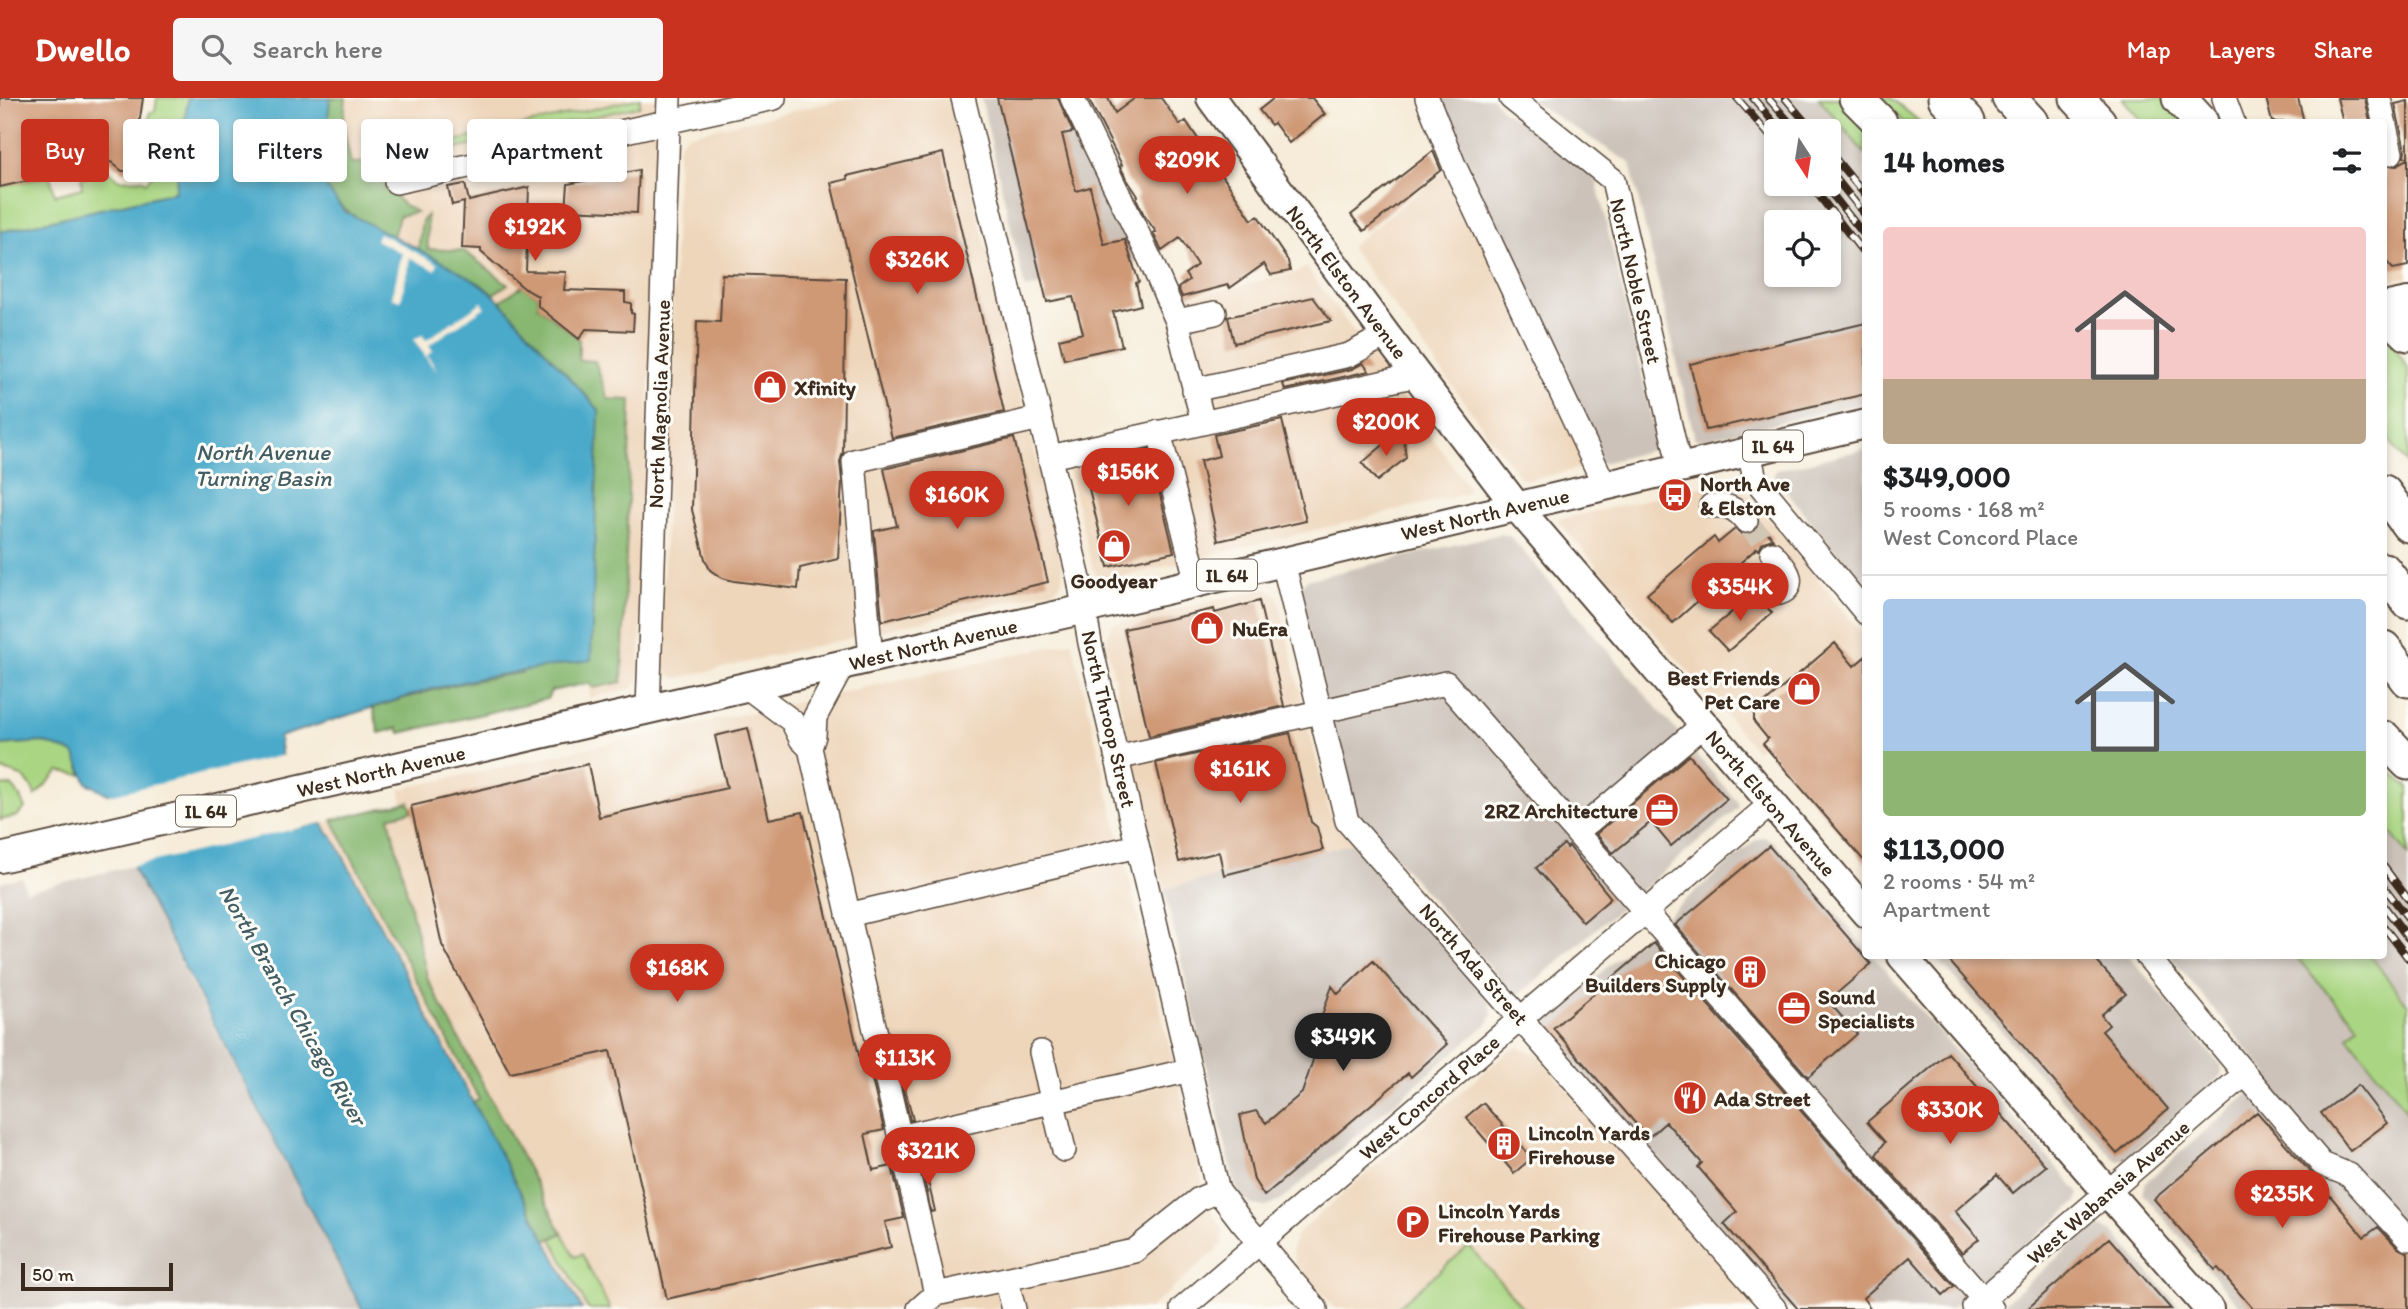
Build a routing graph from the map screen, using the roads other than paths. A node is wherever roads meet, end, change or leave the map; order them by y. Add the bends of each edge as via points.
1 (670, 98) edge
2 (774, 98) edge
3 (963, 98) edge
4 (1072, 98) edge
5 (1211, 98) edge
6 (1427, 98) edge
7 (1511, 98) edge
8 (1856, 98) edge
9 (1945, 98) edge
10 (2010, 98) edge
11 (2077, 98) edge
12 (2179, 98) edge
13 (2224, 98) edge
14 (2379, 98) edge
15 (1877, 119) edge
16 (1965, 119) edge
17 (2028, 119) edge
18 (2096, 119) edge
19 (2198, 119) edge
20 (2232, 119) edge
21 (2385, 119) edge
22 (669, 121) junction
23 (2387, 127) edge
24 (2394, 152) edge
25 (396, 183) dead end
26 (2408, 302) edge
27 (2387, 308) edge
28 (2387, 312) edge
29 (1215, 313) dead end
30 (1177, 321) junction
31 (2408, 334) edge
32 (1386, 335) junction
33 (1417, 375) junction
34 (1194, 390) junction
35 (1040, 418) junction
36 (1203, 422) junction
37 (1862, 425) edge
38 (1159, 432) junction
39 (1749, 452) junction
40 (1050, 457) junction
41 (1680, 468) junction
42 (1605, 486) junction
43 (2387, 496) edge
44 (1711, 506) dead end
45 (1517, 507) junction
46 (1746, 520) tunnel mouth
47 (2408, 525) edge
48 (1772, 553) tunnel mouth
49 (1283, 562) junction
50 (2387, 574) edge
51 (1749, 575) dead end
52 (1197, 583) junction
53 (2408, 602) edge
54 (1862, 608) edge
55 (1085, 609) junction
56 (2387, 652) edge
57 (871, 659) junction
58 (843, 665) junction
59 (2408, 680) edge
60 (747, 687) junction
61 (648, 710) junction
62 (1320, 711) junction
63 (1703, 725) junction
64 (2387, 741) edge
65 (810, 748) junction
66 (1117, 758) junction
67 (2408, 764) edge
68 (1772, 803) junction
69 (1589, 822) dead end
70 (1138, 846) junction
71 (8, 857) edge
72 (1862, 908) edge
73 (1646, 911) junction
74 (848, 915) junction
75 (1905, 959) edge
76 (2149, 959) edge
77 (1521, 1018) junction
78 (1041, 1052) dead end
79 (1190, 1070) junction
80 (2245, 1074) junction
81 (1053, 1102) junction
82 (900, 1137) junction
83 (1064, 1150) dead end
84 (1218, 1191) junction
85 (2108, 1192) junction
86 (2408, 1239) edge
87 (1259, 1243) junction
88 (1006, 1279) junction
89 (928, 1302) edge
90 (1983, 1306) edge
91 (1014, 1309) edge
92 (1182, 1309) edge
93 (1316, 1309) edge
94 (1775, 1309) edge
95 (2209, 1309) edge

1 - 22 street, North Magnolia Avenue
2 - 22 street
3 - 35 street, North Throop Street
4 - 30 street
5 - 32 main road, North Elston Avenue
6 - 42 street
7 - 41 street, North Noble Street via 1613,180
8 - 15 highway
9 - 16 highway
10 - 17 highway
11 - 18 highway
12 - 19 highway
13 - 20 street
14 - 21 street
22 - 25 street
22 - 61 street, North Magnolia Avenue
23 - 24 street
26 - 27 main road
28 - 31 highway
29 - 30 street
30 - 34 street
32 - 33 main road, North Elston Avenue
32 - 34 street via 1349,355
33 - 36 street
33 - 45 main road, North Elston Avenue
34 - 36 street
35 - 40 street, North Throop Street
35 - 57 street via 854,460
36 - 38 street
37 - 39 main road, West North Avenue / IL 64
38 - 40 street
38 - 52 street
39 - 41 main road, West North Avenue / IL 64
39 - 54 street via 1755,479
40 - 55 street, North Throop Street
41 - 42 main road, West North Avenue / IL 64
42 - 45 main road, West North Avenue / IL 64
43 - 47 highway
44 - 46 street via 1726,505
45 - 49 main road, West North Avenue / IL 64
45 - 63 main road, North Elston Avenue
48 - 51 street via 1788,574 1788,588 1774,594 1763,591
49 - 52 main road, West North Avenue / IL 64
49 - 62 street, North Ada Street
50 - 53 highway
52 - 55 main road, West North Avenue / IL 64
55 - 57 main road, West North Avenue / IL 64
55 - 66 street, North Throop Street
56 - 59 highway
57 - 58 main road, West North Avenue / IL 64
58 - 60 main road, West North Avenue / IL 64
58 - 65 street via 815,717
60 - 61 main road, West North Avenue / IL 64
60 - 65 street via 792,721
61 - 71 main road, West North Avenue / IL 64
62 - 66 street
62 - 73 street via 1446,683
62 - 77 street, North Ada Street via 1347,821
63 - 68 main road, North Elston Avenue
63 - 69 street
64 - 67 highway
65 - 74 street
66 - 70 street, North Throop Street
68 - 72 main road, North Elston Avenue
68 - 73 street, West Concord Place
70 - 74 street
70 - 79 street, North Throop Street
73 - 77 street, West Concord Place
73 - 90 street
74 - 82 street
75 - 85 main road
76 - 80 street
77 - 87 street, West Concord Place
77 - 94 street, North Ada Street
78 - 81 street
79 - 81 street
79 - 84 street, North Throop Street
80 - 85 street, West Wabansia Avenue
80 - 86 street via 2322,1164 2349,1175
81 - 82 street
81 - 83 street
82 - 89 street
84 - 87 street, North Throop Street
84 - 88 street via 1199,1199 1134,1251
85 - 90 street, West Wabansia Avenue
85 - 95 main road
87 - 92 street, West Concord Place
87 - 93 street, North Throop Street
88 - 89 street
88 - 91 street

